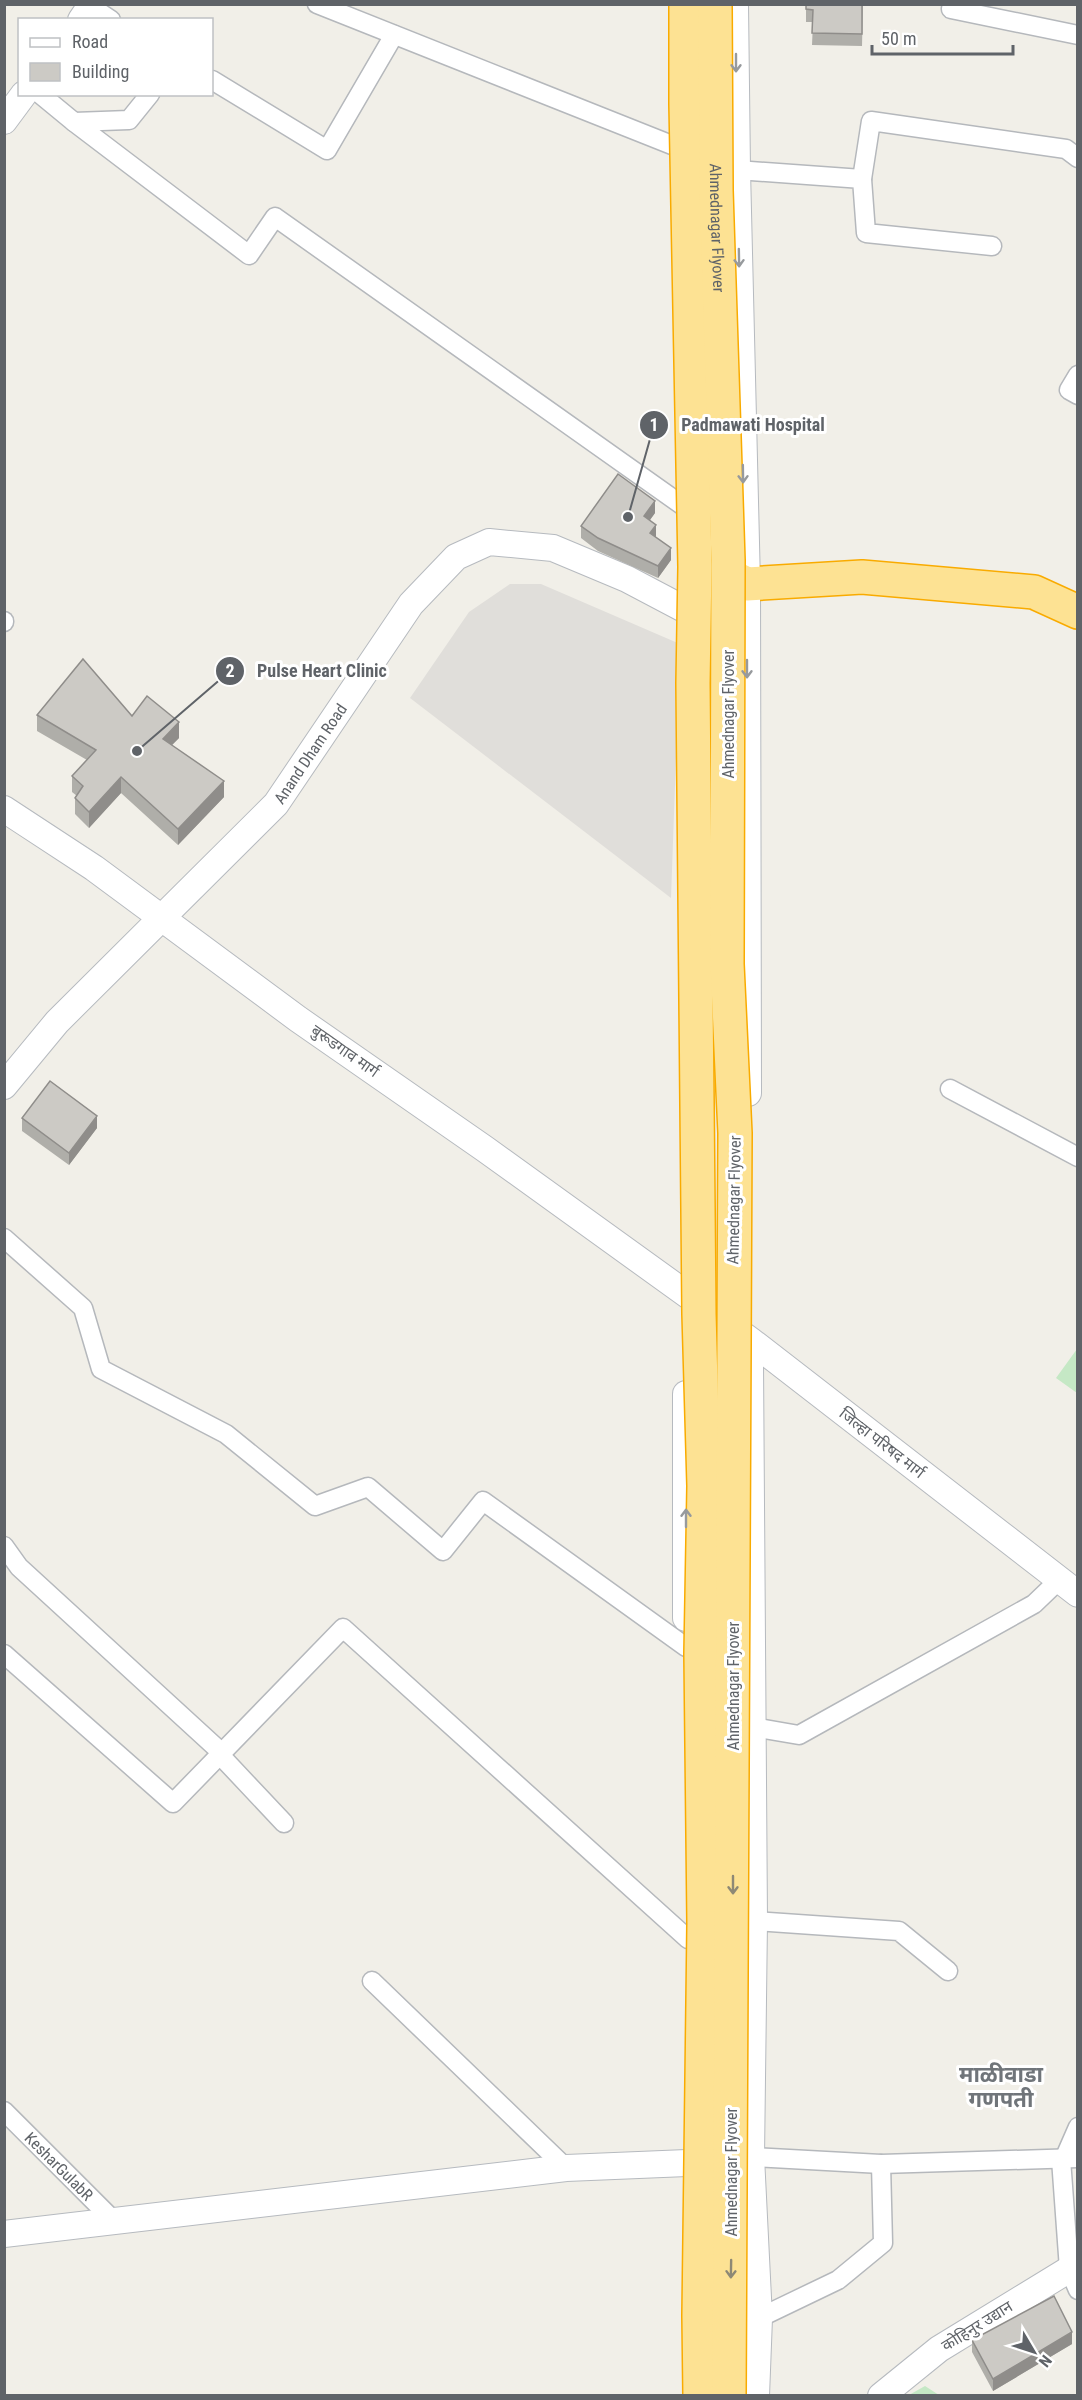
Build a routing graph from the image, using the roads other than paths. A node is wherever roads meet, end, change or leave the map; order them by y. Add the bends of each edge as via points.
1 (317, 4) edge
2 (672, 4) edge
3 (686, 4) edge
4 (715, 4) edge
5 (735, 4) edge
6 (952, 4) edge
7 (394, 35) junction
8 (1077, 35) edge
9 (213, 81) edge
10 (23, 96) edge
11 (42, 96) edge
12 (148, 96) edge
13 (4, 121) edge
14 (74, 122) junction
15 (675, 147) junction
16 (1077, 158) edge
17 (737, 170) junction
18 (862, 179) junction
19 (992, 246) dead end
20 (1077, 375) edge
21 (1077, 395) edge
22 (683, 507) junction
23 (745, 548) junction
24 (682, 552) junction
25 (747, 584) junction
26 (682, 608) junction
27 (1077, 612) edge
28 (4, 809) edge
29 (161, 917) junction
30 (4, 1086) edge
31 (950, 1089) dead end
32 (1077, 1157) edge
33 (4, 1238) edge
34 (685, 1294) junction
35 (750, 1340) junction
36 (4, 1546) edge
37 (1068, 1587) edge
38 (686, 1647) junction
39 (4, 1654) edge
40 (753, 1727) junction
41 (222, 1753) junction
42 (284, 1823) dead end
43 (754, 1921) junction
44 (688, 1939) junction
45 (948, 1971) dead end
46 (372, 1981) dead end
47 (4, 2111) edge
48 (1077, 2127) edge
49 (751, 2157) junction
50 (1068, 2159) edge
51 (687, 2163) junction
52 (881, 2164) junction
53 (566, 2168) junction
54 (114, 2221) junction
55 (4, 2234) edge
56 (1075, 2274) edge
57 (759, 2318) junction
58 (685, 2396) edge
59 (700, 2396) edge
60 (729, 2396) edge
61 (756, 2396) edge
62 (881, 2396) edge

1 - 7 street
2 - 15 street
3 - 59 highway, Ahmednagar Flyover, bridge via 704,1486
4 -> 60 highway, Ahmednagar Flyover, bridge via 716,190 728,560 727,964 735,1133
5 -> 17 street
6 - 8 street via 951,9
7 - 9 street via 327,150
7 - 15 street
10 - 13 street
11 - 14 street
12 - 14 street via 129,120
14 - 22 street via 249,255 275,217
15 - 17 street
15 - 22 street
16 - 18 street via 1066,149 871,121
17 - 18 street
17 -> 23 street
18 - 19 street via 866,233
20 - 21 street via 1070,390
22 - 23 street
22 - 24 street
23 - 25 street
24 - 25 highway
24 - 26 street
25 - 27 highway via 862,578 1023,591 1034,592
25 -> 35 street
26 - 29 street, Anand Dham Road via 627,579 553,548 489,542 456,557 411,604 276,804
26 - 34 street via 680,925
28 - 29 street, बुरूडगाव मार्ग
29 - 30 street, Anand Dham Road via 57,1022
29 - 34 street, बुरूडगाव मार्ग
31 - 32 street
33 - 38 street via 83,1308 101,1369 226,1434 315,1506 368,1487 443,1551 483,1501
34 - 35 street, जिल्हा परिषद मार्ग
38 -> 34 street
35 - 37 street, जिल्हा परिषद मार्ग
35 - 40 street
36 - 41 street via 19,1567
37 - 40 street via 799,1735
38 - 44 street
39 - 41 street via 173,1803
40 - 43 street
41 - 42 street
41 - 44 street via 343,1628
43 - 45 street via 899,1931
43 - 49 street
44 - 51 street
46 - 53 street
47 - 54 street, KesharGulabR
48 - 50 street
49 - 52 street
49 - 57 street
50 - 52 street
50 - 56 street
51 - 53 street
51 - 58 street
52 - 57 street via 883,2243 838,2280
53 - 54 street
54 - 55 street
56 - 62 street, कोहिनुर उद्यान via 939,2349
57 - 61 street

